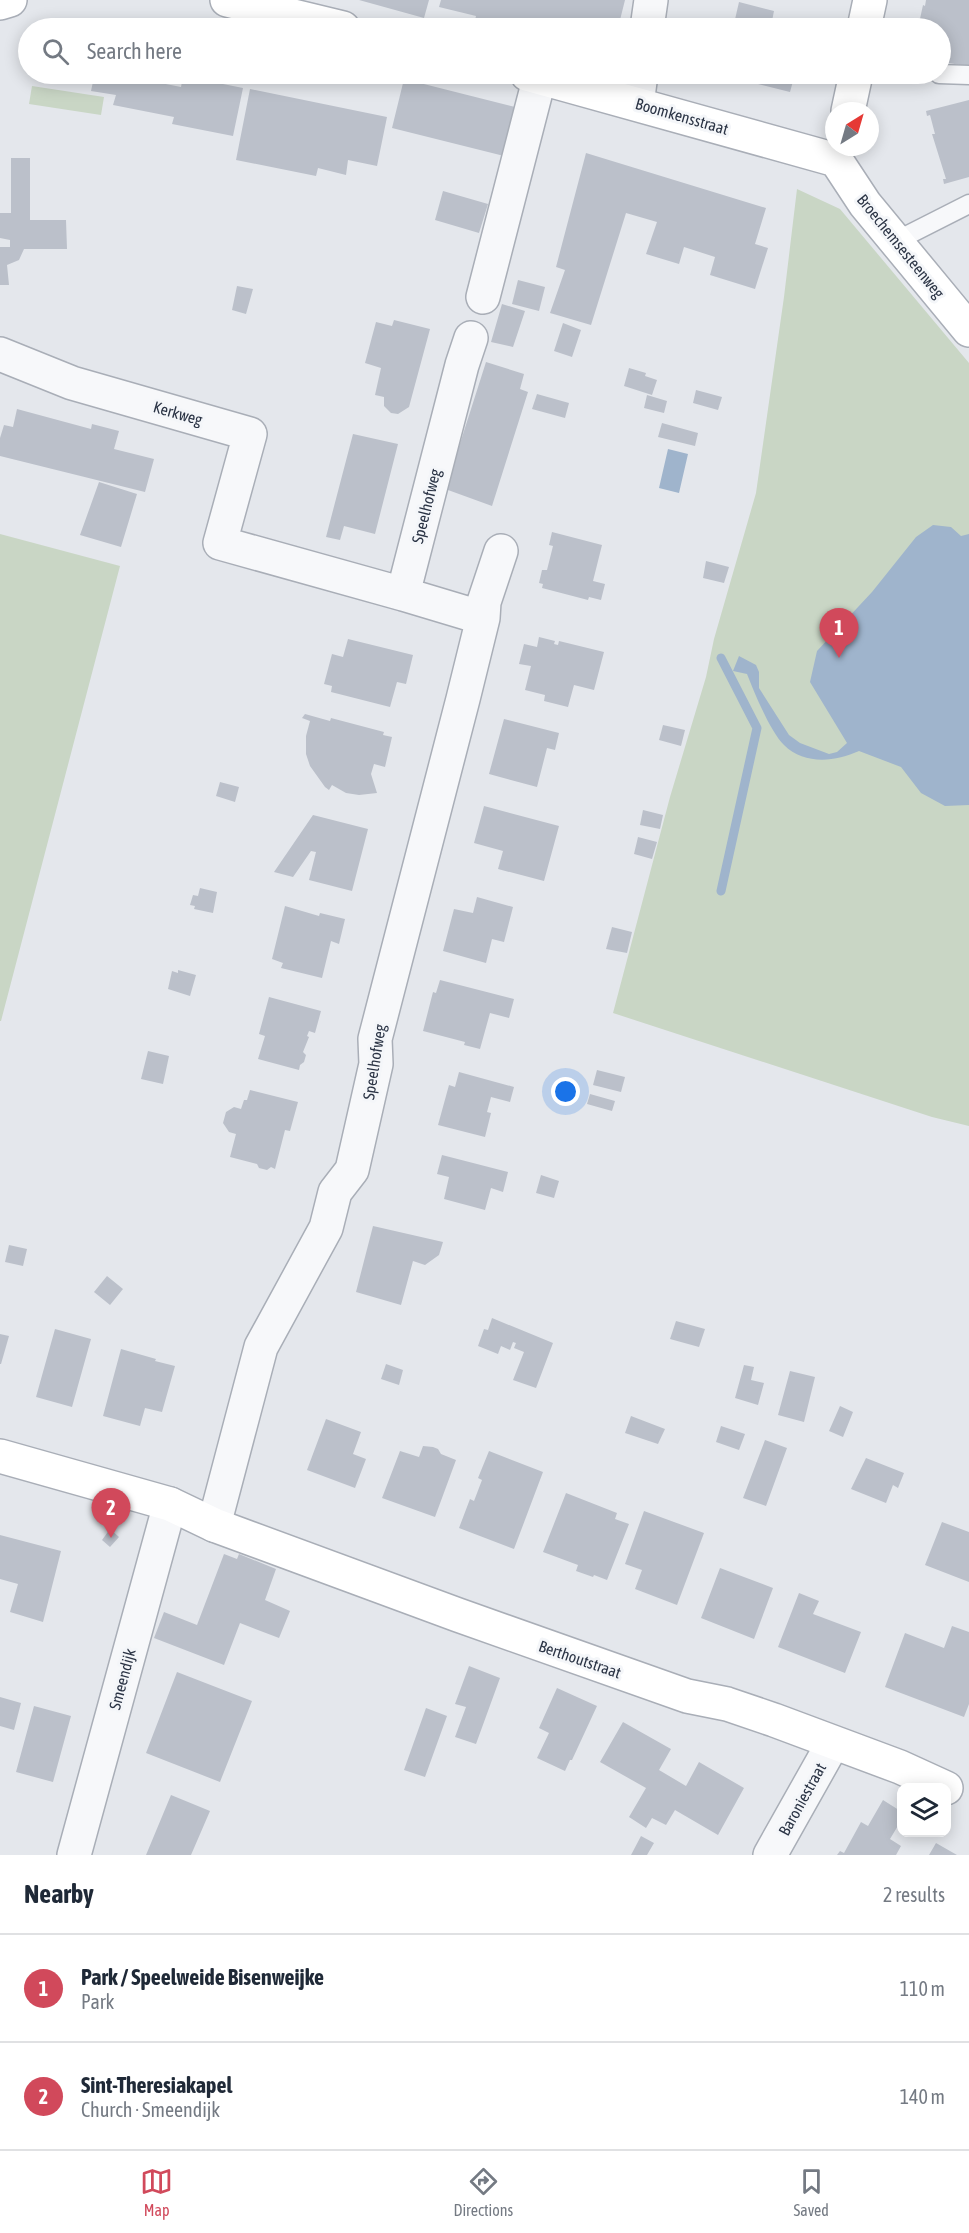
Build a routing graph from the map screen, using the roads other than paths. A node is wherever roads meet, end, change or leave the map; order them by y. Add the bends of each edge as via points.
1 (227, 0) edge
2 (651, 0) edge
3 (870, 0) edge
4 (302, 18) edge
5 (648, 18) edge
6 (866, 18) edge
7 (951, 74) edge
8 (969, 75) edge
9 (532, 84) edge
10 (602, 84) edge
11 (854, 84) edge
12 (639, 89) edge
13 (850, 102) edge
14 (825, 149) edge
15 (840, 156) edge
16 (969, 204) edge
17 (896, 241) junction
18 (483, 297) dead end
19 (969, 330) edge
20 (471, 338) dead end
21 (0, 354) edge
22 (501, 551) dead end
23 (403, 594) junction
24 (483, 618) junction
25 (0, 1456) edge
26 (170, 1504) junction
27 (214, 1525) junction
28 (833, 1743) junction
29 (935, 1783) edge
30 (951, 1790) edge
31 (969, 1798) edge
32 (74, 1855) edge
33 (770, 1855) edge

1 - 4 street
2 - 5 street
3 - 6 street
7 - 8 lane
9 - 18 street
10 - 12 street, Boomkensstraat
11 - 13 street
12 - 14 street, Boomkensstraat
15 - 17 street, Broechemsesteenweg via 865,204
16 - 17 lane
17 - 19 street, Broechemsesteenweg
20 - 23 street, Speelhofweg
21 - 23 street, Kerkweg via 72,383 250,434 220,543
22 - 24 street, Speelhofweg via 484,602
23 - 24 street
24 - 27 street, Speelhofweg via 375,1039 376,1064 351,1170 335,1192 327,1228 261,1347
25 - 26 street
26 - 27 street, Berthoutstraat
26 - 32 street, Smeendijk
27 - 28 street, Berthoutstraat via 676,1693 727,1704
28 - 29 street, Berthoutstraat
28 - 33 street, Baroniestraat
30 - 31 street, Berthoutstraat

